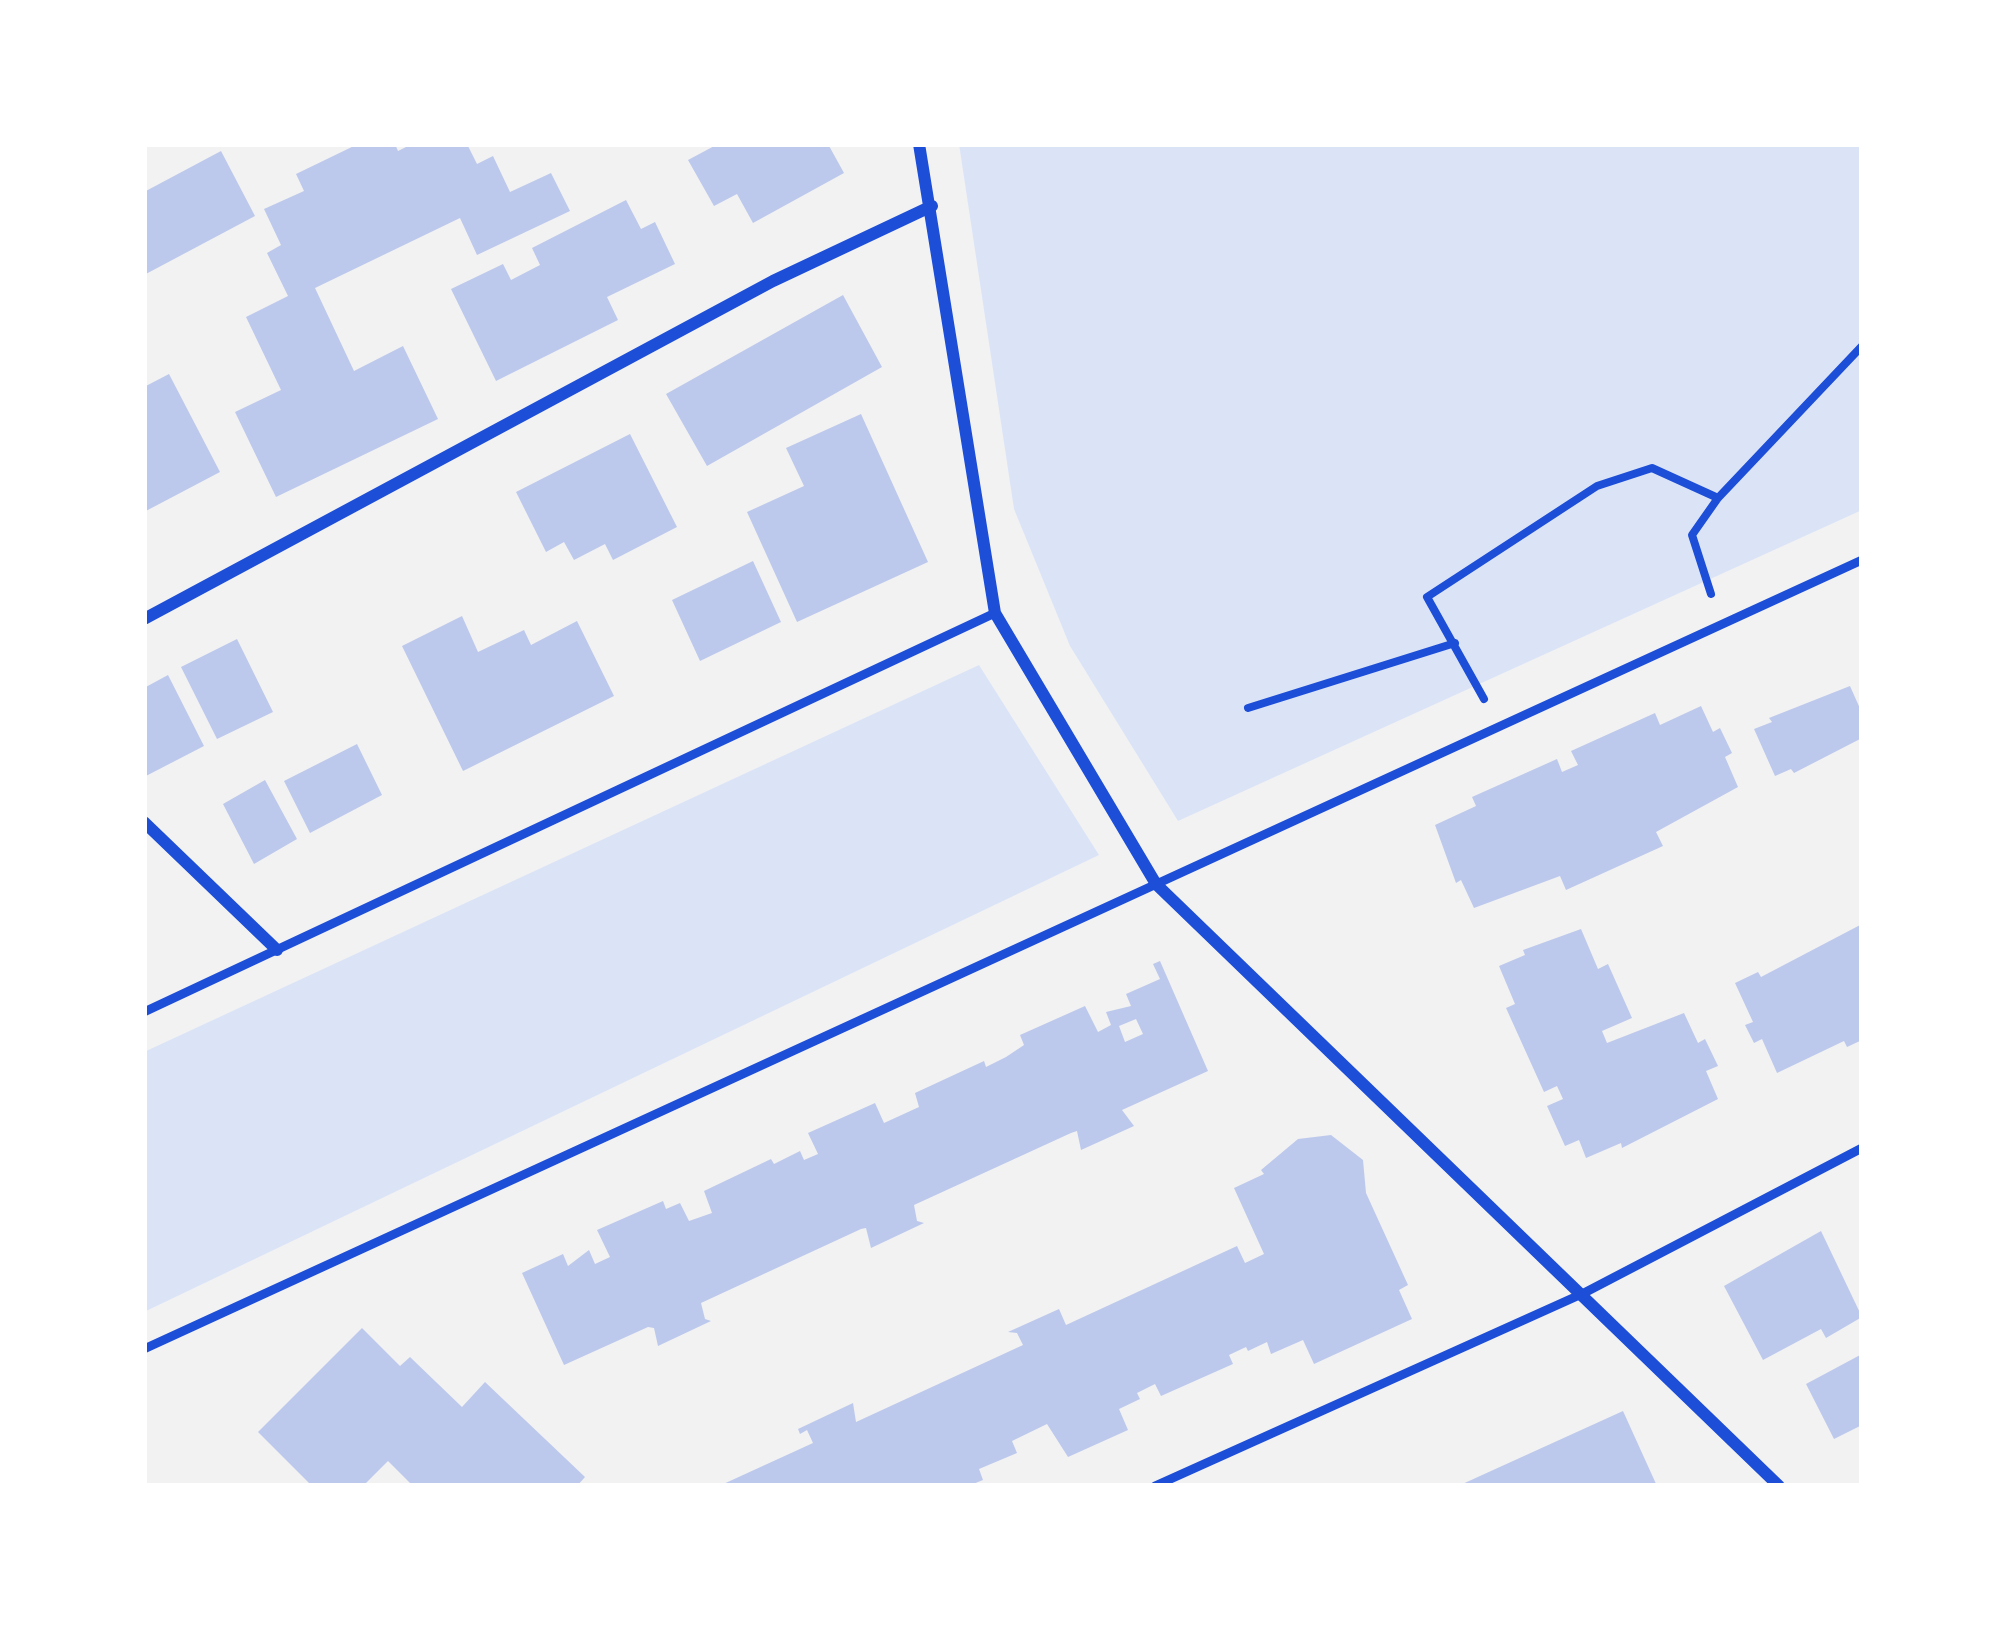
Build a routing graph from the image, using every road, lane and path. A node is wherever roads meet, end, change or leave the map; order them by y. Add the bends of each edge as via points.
1 (920, 144) edge
2 (932, 206) junction
3 (1862, 346) edge
4 (1718, 498) junction
5 (1862, 560) edge
6 (995, 613) junction
7 (144, 619) edge
8 (1722, 625) junction
9 (1455, 643) junction
10 (1249, 708) dead end
11 (1498, 727) junction
12 (144, 822) edge
13 (1156, 884) junction
14 (277, 950) junction
15 (144, 1012) edge
16 (1862, 1148) edge
17 (1584, 1294) junction
18 (144, 1349) edge
19 (1155, 1486) edge
20 (1779, 1486) edge

1 - 2 street
2 - 6 street
2 - 7 street via 773,281
3 - 4 path
4 - 8 path via 1692,535
4 - 9 path via 1652,468 1598,486 1427,597
5 - 8 lane
6 - 13 street
6 - 14 lane
8 - 11 lane
9 - 10 path
9 - 11 path
11 - 13 lane
12 - 14 street
13 - 17 street
13 - 18 lane
14 - 15 lane
16 - 17 lane
17 - 19 lane
17 - 20 street

